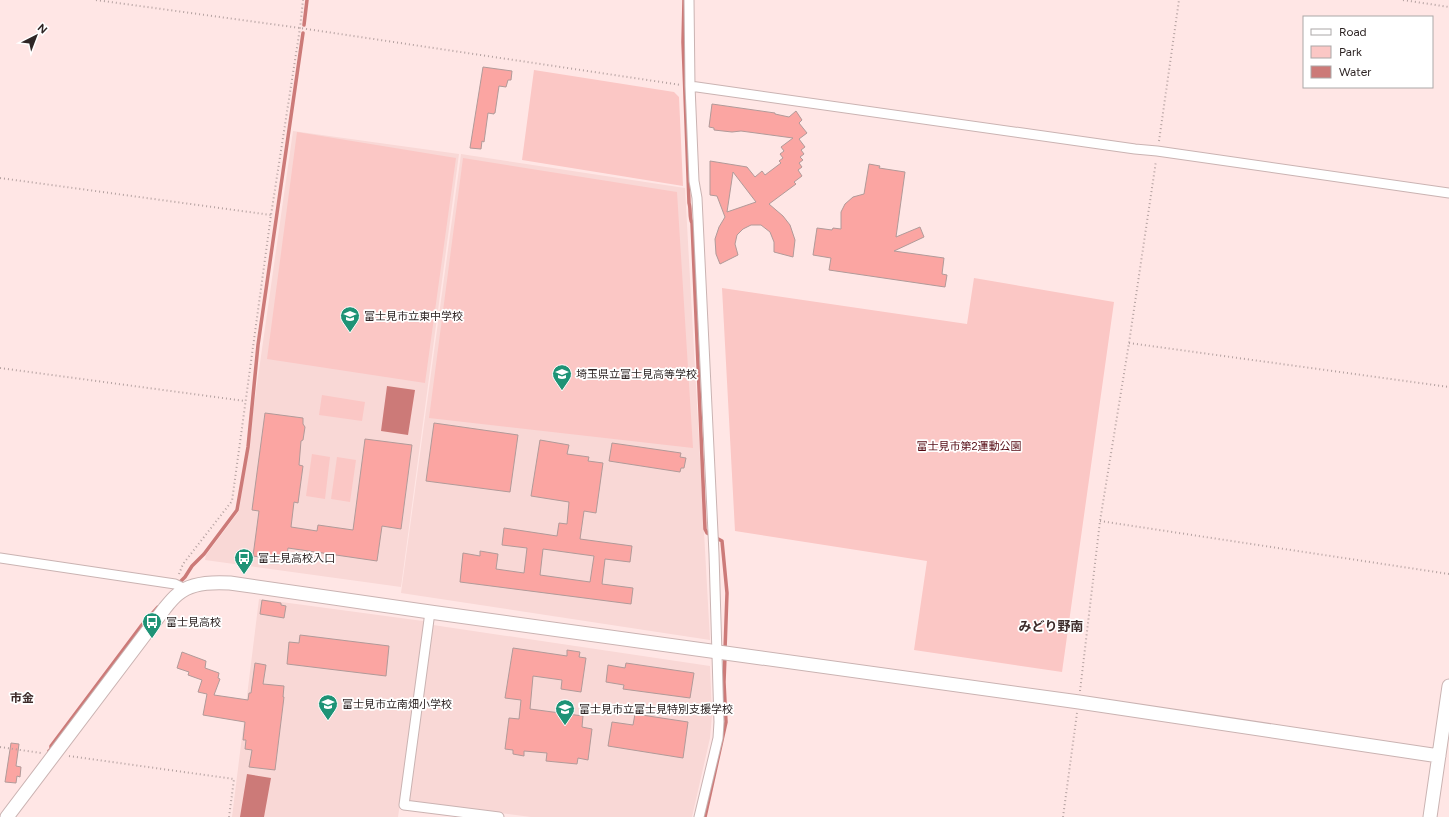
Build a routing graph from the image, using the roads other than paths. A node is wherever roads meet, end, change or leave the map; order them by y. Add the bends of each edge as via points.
1 (689, 0) edge
2 (690, 86) junction
3 (1449, 192) edge
4 (0, 558) edge
5 (180, 586) junction
6 (430, 612) junction
7 (717, 652) junction
8 (1449, 686) edge
9 (1444, 757) edge
10 (7, 817) edge
11 (499, 817) edge
12 (699, 817) edge
13 (1430, 817) edge

1 - 2 street
2 - 3 street
2 - 7 street
4 - 5 street
5 - 6 street via 230,583
5 - 10 street via 178,594
6 - 7 street
6 - 11 street via 404,805
7 - 9 street via 1079,702
7 - 12 street via 718,738
8 - 9 street
9 - 13 street

